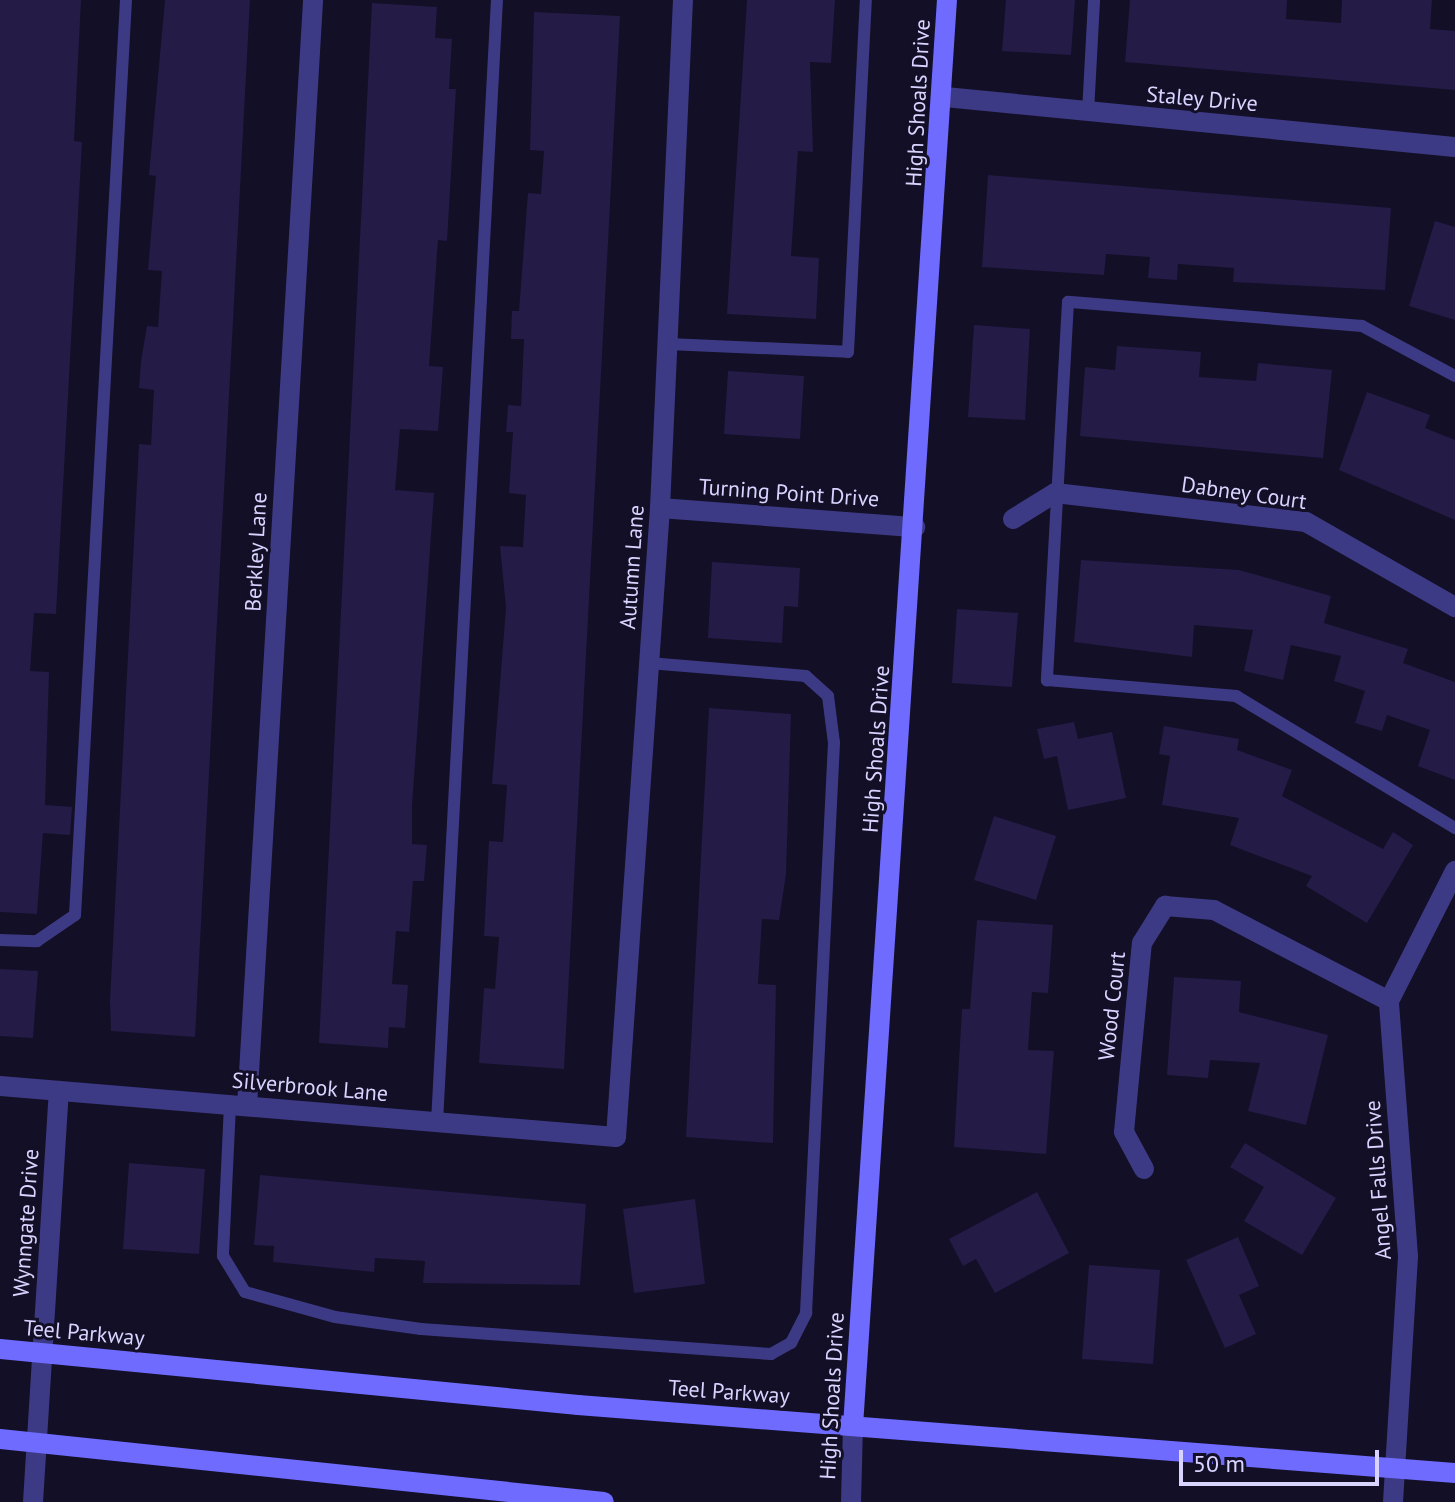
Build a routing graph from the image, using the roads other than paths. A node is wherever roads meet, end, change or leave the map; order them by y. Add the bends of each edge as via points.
1 (126, 0) edge
2 (313, 0) edge
3 (497, 0) edge
4 (683, 0) edge
5 (866, 0) edge
6 (947, 0) edge
7 (1094, 0) edge
8 (945, 97) junction
9 (1088, 112) junction
10 (1455, 147) edge
11 (668, 344) junction
12 (1455, 376) edge
13 (1055, 493) junction
14 (660, 508) junction
15 (1013, 519) dead end
16 (915, 527) junction
17 (1455, 607) edge
18 (649, 663) junction
19 (1455, 828) edge
20 (1455, 871) edge
21 (0, 940) edge
22 (1389, 1001) junction
23 (0, 1086) edge
24 (59, 1091) junction
25 (238, 1106) junction
26 (437, 1122) junction
27 (616, 1137) joint
28 (1144, 1169) dead end
29 (0, 1349) edge
30 (41, 1353) junction
31 (853, 1426) junction
32 (0, 1439) edge
33 (37, 1443) junction
34 (1395, 1468) junction
35 (1455, 1473) edge
36 (33, 1502) edge
37 (604, 1502) edge
38 (851, 1502) edge
39 (1393, 1502) edge

1 - 21 lane via 75,915 37,941
2 - 25 street, Berkley Lane
3 - 26 lane
4 - 11 street, Autumn Lane
5 - 11 lane via 848,352
6 - 8 main road, High Shoals Drive
7 - 9 lane
8 - 9 street, Staley Drive
8 - 16 main road, High Shoals Drive
9 - 10 street, Staley Drive
11 - 14 street, Autumn Lane
12 - 13 lane via 1362,326 1068,302
13 - 15 street
13 - 17 street, Dabney Court via 1306,522
13 - 19 lane via 1047,680 1236,696
14 - 16 street, Turning Point Drive
14 - 18 street, Autumn Lane
16 - 31 main road, High Shoals Drive
18 - 25 lane via 806,676 828,696 834,743 806,1313 791,1343 771,1354 421,1329 335,1317 245,1292 223,1256
18 - 27 street, Autumn Lane
20 - 22 street
22 - 28 street, Wood Court via 1214,910 1165,906 1142,943 1124,1132
22 - 34 street, Angel Falls Drive via 1408,1256
23 - 24 street, Silverbrook Lane
24 - 25 street, Silverbrook Lane
24 - 30 street, Wynngate Drive
25 - 26 street, Silverbrook Lane
26 - 27 street, Silverbrook Lane
29 - 30 main road, Teel Parkway
30 - 31 main road, Teel Parkway
30 - 33 street, Wynngate Drive
31 - 34 main road, Teel Parkway
31 - 38 street, High Shoals Drive
32 - 33 main road
33 - 36 street, Wynngate Drive
33 - 37 main road
34 - 35 main road, Teel Parkway
34 - 39 street, Angel Falls Drive

